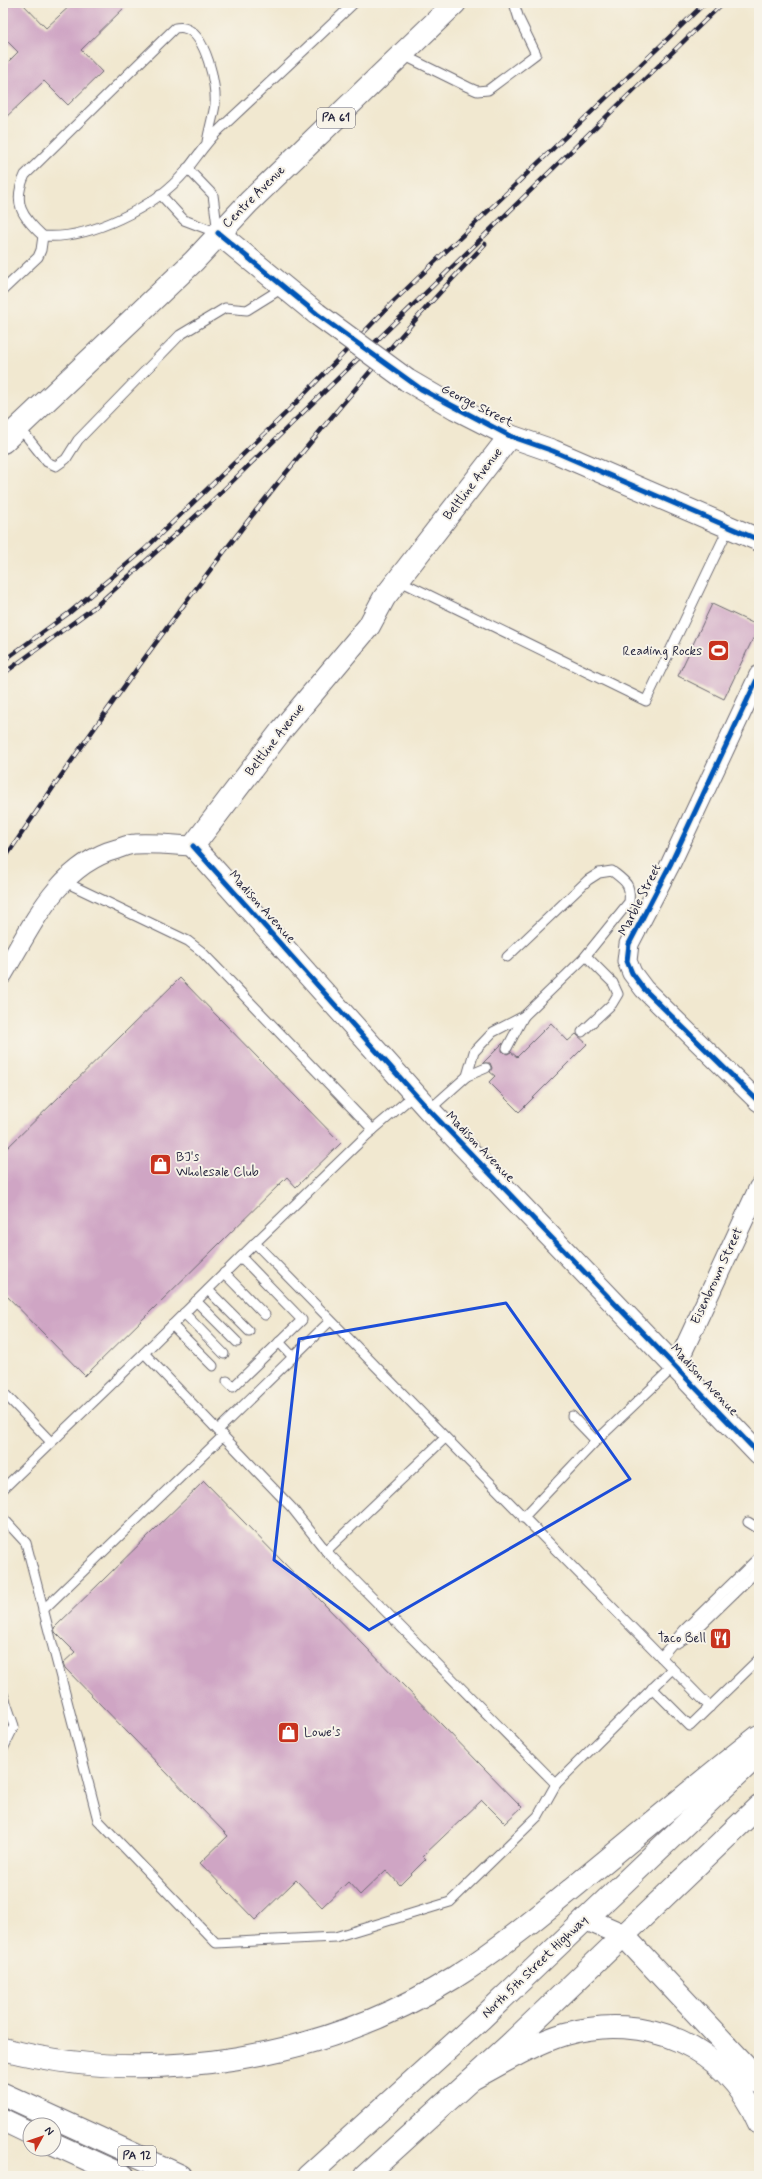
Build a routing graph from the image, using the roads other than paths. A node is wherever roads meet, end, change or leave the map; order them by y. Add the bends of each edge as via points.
1 (354, 3) edge
2 (455, 3) edge
3 (514, 3) edge
4 (401, 54) junction
5 (207, 142) junction
6 (188, 168) junction
7 (160, 194) junction
8 (218, 233) junction
9 (43, 236) junction
10 (284, 287) junction
11 (3, 290) edge
12 (20, 428) junction
13 (510, 436) junction
14 (3, 442) edge
15 (730, 528) junction
16 (758, 538) edge
17 (398, 580) junction
18 (759, 674) edge
19 (193, 846) junction
20 (63, 882) junction
21 (586, 956) junction
22 (506, 957) dead end
23 (3, 974) edge
24 (524, 1016) junction
25 (582, 1032) dead end
26 (507, 1048) dead end
27 (486, 1068) dead end
28 (467, 1076) junction
29 (415, 1094) junction
30 (759, 1102) edge
31 (429, 1110) junction
32 (373, 1130) junction
33 (759, 1186) edge
34 (255, 1244) junction
35 (241, 1257) junction
36 (224, 1273) junction
37 (208, 1290) junction
38 (196, 1301) junction
39 (184, 1313) junction
40 (265, 1315) dead end
41 (330, 1321) junction
42 (172, 1324) junction
43 (249, 1331) dead end
44 (281, 1336) junction
45 (236, 1342) dead end
46 (144, 1353) junction
47 (224, 1354) dead end
48 (293, 1357) junction
49 (213, 1366) dead end
50 (676, 1366) junction
51 (227, 1381) dead end
52 (3, 1392) edge
53 (572, 1416) dead end
54 (220, 1433) junction
55 (445, 1438) junction
56 (596, 1441) junction
57 (51, 1442) junction
58 (759, 1454) edge
59 (3, 1489) edge
60 (3, 1518) edge
61 (523, 1518) junction
62 (748, 1522) dead end
63 (759, 1529) edge
64 (326, 1551) junction
65 (759, 1557) edge
66 (759, 1569) edge
67 (43, 1610) junction
68 (671, 1646) junction
69 (660, 1657) junction
70 (759, 1659) edge
71 (672, 1669) junction
72 (652, 1688) junction
73 (3, 1694) edge
74 (710, 1707) junction
75 (759, 1736) edge
76 (3, 1748) edge
77 (759, 1754) edge
78 (556, 1784) junction
79 (759, 1806) edge
80 (586, 1919) junction
81 (623, 1936) junction
82 (3, 2049) edge
83 (472, 2079) junction
84 (759, 2082) edge
85 (3, 2094) edge
86 (3, 2120) edge
87 (759, 2123) edge
88 (22, 2129) edge
89 (62, 2148) edge
90 (314, 2171) edge
91 (124, 2176) edge
92 (181, 2176) edge
93 (365, 2176) edge

1 - 5 lane
2 - 4 main road, Centre Avenue / PA 61
3 - 4 lane via 536,54 488,90 477,91
4 - 8 main road, Centre Avenue / PA 61
5 - 6 lane
5 - 9 lane via 215,104 210,62 198,39 190,31 174,28 25,175 19,187 18,200 23,214
6 - 7 lane
6 - 8 lane via 213,194
7 - 8 lane via 184,220
7 - 9 lane via 118,221 75,233 54,237
8 - 10 main road, George Street
8 - 12 main road, Centre Avenue / PA 61 via 194,261
9 - 11 lane via 38,257
10 - 12 lane via 247,310 225,308 180,335 78,440 66,459 56,466 47,462
10 - 13 main road, George Street, bridge via 407,380
12 - 14 main road, Centre Avenue / PA 61
13 - 15 main road, George Street
13 - 17 main road, Beltline Avenue
15 - 16 main road, George Street
15 - 17 lane via 646,701
17 - 19 main road, Beltline Avenue via 368,626 281,731
18 - 30 street, Marble Street via 671,863 628,944 627,961 644,989
19 - 20 street via 134,844 94,858
19 - 29 main road, Madison Avenue
20 - 23 street
20 - 32 lane via 188,941 201,951
21 - 22 lane via 630,902 631,890 628,884 612,871 599,873 588,880
21 - 24 lane
21 - 25 lane via 613,983 618,994 612,1004
24 - 26 lane
24 - 28 lane via 493,1032 474,1052
27 - 28 lane
28 - 31 lane
29 - 31 main road, Madison Avenue
29 - 32 lane
31 - 50 main road, Madison Avenue
32 - 34 lane
33 - 50 street, Eisenbrown Street
34 - 35 lane
34 - 41 lane
35 - 36 lane
35 - 44 lane via 302,1320
36 - 37 lane
36 - 40 lane
37 - 38 lane
37 - 43 lane
38 - 39 lane
38 - 45 lane
39 - 42 lane
39 - 47 lane
41 - 48 lane
41 - 55 lane
42 - 46 lane
42 - 49 lane
44 - 48 lane
44 - 51 lane via 242,1373 233,1387
46 - 54 lane
46 - 57 lane
48 - 54 lane
50 - 56 lane
50 - 58 main road, Madison Avenue
52 - 57 lane
53 - 56 lane
54 - 64 lane via 292,1508
54 - 67 lane
55 - 61 lane
55 - 64 lane
56 - 61 lane
57 - 59 lane
60 - 67 lane via 26,1542
61 - 69 lane
62 - 63 lane
64 - 78 lane
65 - 68 lane via 684,1630
66 - 68 lane via 691,1634
67 - 78 lane via 98,1820 216,1943 336,1937 450,1902 538,1816
68 - 69 lane
69 - 71 lane
70 - 74 lane
71 - 72 lane
71 - 74 lane
72 - 74 lane via 690,1726
72 - 78 lane
73 - 76 lane via 14,1726
75 - 82 main road via 502,1944 425,1994 365,2022 334,2034 272,2051 230,2059 176,2064 93,2063
77 - 80 main road, North 5th Street Highway
79 - 81 main road
80 - 81 main road
80 - 90 main road, North 5th Street Highway
81 - 83 main road
81 - 84 main road
83 - 87 main road via 523,2051 565,2034 599,2028 642,2029 684,2042 708,2057 739,2088
83 - 93 main road
85 - 92 main road, PA 12
86 - 88 main road
89 - 91 main road, PA 12

